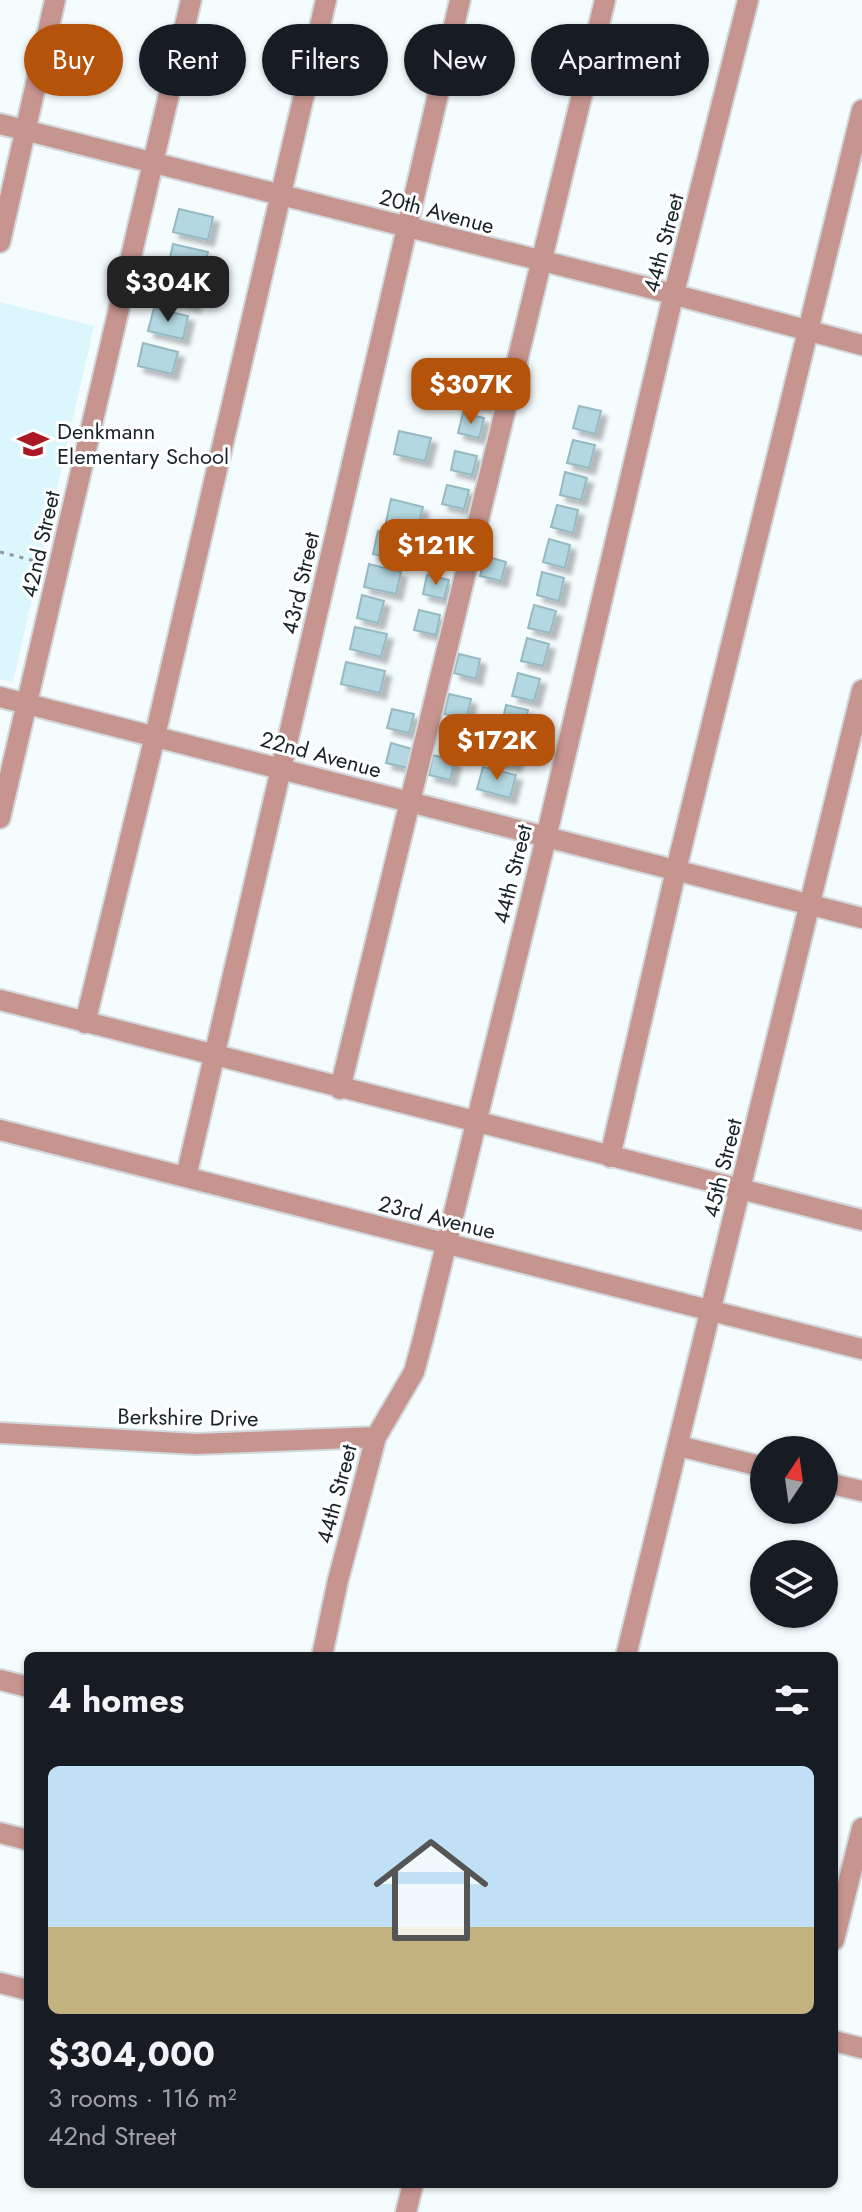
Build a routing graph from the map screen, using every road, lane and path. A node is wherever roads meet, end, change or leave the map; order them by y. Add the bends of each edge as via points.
1 (55, 0) edge
2 (191, 0) edge
3 (326, 0) edge
4 (460, 0) edge
5 (605, 0) edge
6 (748, 0) edge
7 (862, 110) edge
8 (0, 124) edge
9 (25, 130) junction
10 (154, 163) junction
11 (280, 195) junction
12 (408, 227) junction
13 (0, 242) edge
14 (541, 263) junction
15 (675, 295) junction
16 (808, 332) junction
17 (862, 345) edge
18 (0, 552) edge
19 (59, 567) junction
20 (862, 690) edge
21 (0, 697) edge
22 (27, 703) junction
23 (155, 736) junction
24 (282, 769) junction
25 (411, 803) junction
26 (0, 818) edge
27 (546, 838) junction
28 (676, 870) junction
29 (811, 904) junction
30 (862, 918) edge
31 (0, 1000) edge
32 (85, 1023) junction
33 (215, 1057) junction
34 (340, 1089) junction
35 (476, 1123) junction
36 (0, 1130) edge
37 (610, 1157) junction
38 (186, 1177) junction
39 (741, 1189) junction
40 (862, 1220) edge
41 (445, 1244) junction
42 (711, 1311) junction
43 (862, 1349) edge
44 (0, 1433) edge
45 (376, 1437) junction
46 (679, 1446) junction
47 (750, 1464) edge
48 (838, 1485) edge
49 (862, 1491) edge
50 (323, 1652) edge
51 (627, 1652) edge
52 (0, 1680) edge
53 (24, 1686) edge
54 (862, 1828) edge
55 (0, 1833) edge
56 (24, 1839) edge
57 (838, 1924) edge
58 (0, 1983) edge
59 (24, 1989) edge
60 (838, 2042) edge
61 (862, 2048) edge
62 (412, 2188) edge
63 (406, 2212) edge

1 - 9 street
2 - 10 street, 42nd Street
3 - 11 street
4 - 12 street, 43rd Street
5 - 14 street
6 - 15 street, 44th Street
7 - 16 street
8 - 9 street, 20th Avenue
9 - 10 street, 20th Avenue
9 - 13 street
10 - 11 street, 20th Avenue
10 - 19 street, 42nd Street
11 - 12 street, 20th Avenue
11 - 23 street
12 - 14 street, 20th Avenue
12 - 24 street, 43rd Street
14 - 15 street, 20th Avenue
14 - 25 street
15 - 16 street, 20th Avenue
15 - 27 street, 44th Street
16 - 17 street, 20th Avenue
16 - 28 street
18 - 19 path
19 - 22 street, 42nd Street
20 - 29 street, 45th Street
21 - 22 street, 22nd Avenue
22 - 23 street, 22nd Avenue
22 - 26 street, 42nd Street
23 - 24 street, 22nd Avenue
23 - 32 street
24 - 25 street, 22nd Avenue
24 - 33 street, 43rd Street
25 - 27 street, 22nd Avenue
25 - 34 street
27 - 28 street, 22nd Avenue
27 - 35 street, 44th Street
28 - 29 street, 22nd Avenue
28 - 37 street
29 - 30 street, 22nd Avenue
29 - 39 street, 45th Street
31 - 32 street
32 - 33 street
33 - 34 street
33 - 38 street, 43rd Street
34 - 35 street
35 - 37 street
35 - 41 street, 44th Street
36 - 38 street, 23rd Avenue
37 - 39 street
38 - 41 street, 23rd Avenue
39 - 40 street
39 - 42 street, 45th Street
41 - 42 street, 23rd Avenue
41 - 45 street, 44th Street via 414,1372
42 - 43 street, 23rd Avenue
42 - 46 street, 45th Street
44 - 45 street, Berkshire Drive via 196,1444
45 - 50 street, 44th Street
46 - 47 street
46 - 51 street, 45th Street
48 - 49 street
52 - 53 street
54 - 57 street
55 - 56 street
58 - 59 street
60 - 61 street
62 - 63 street

